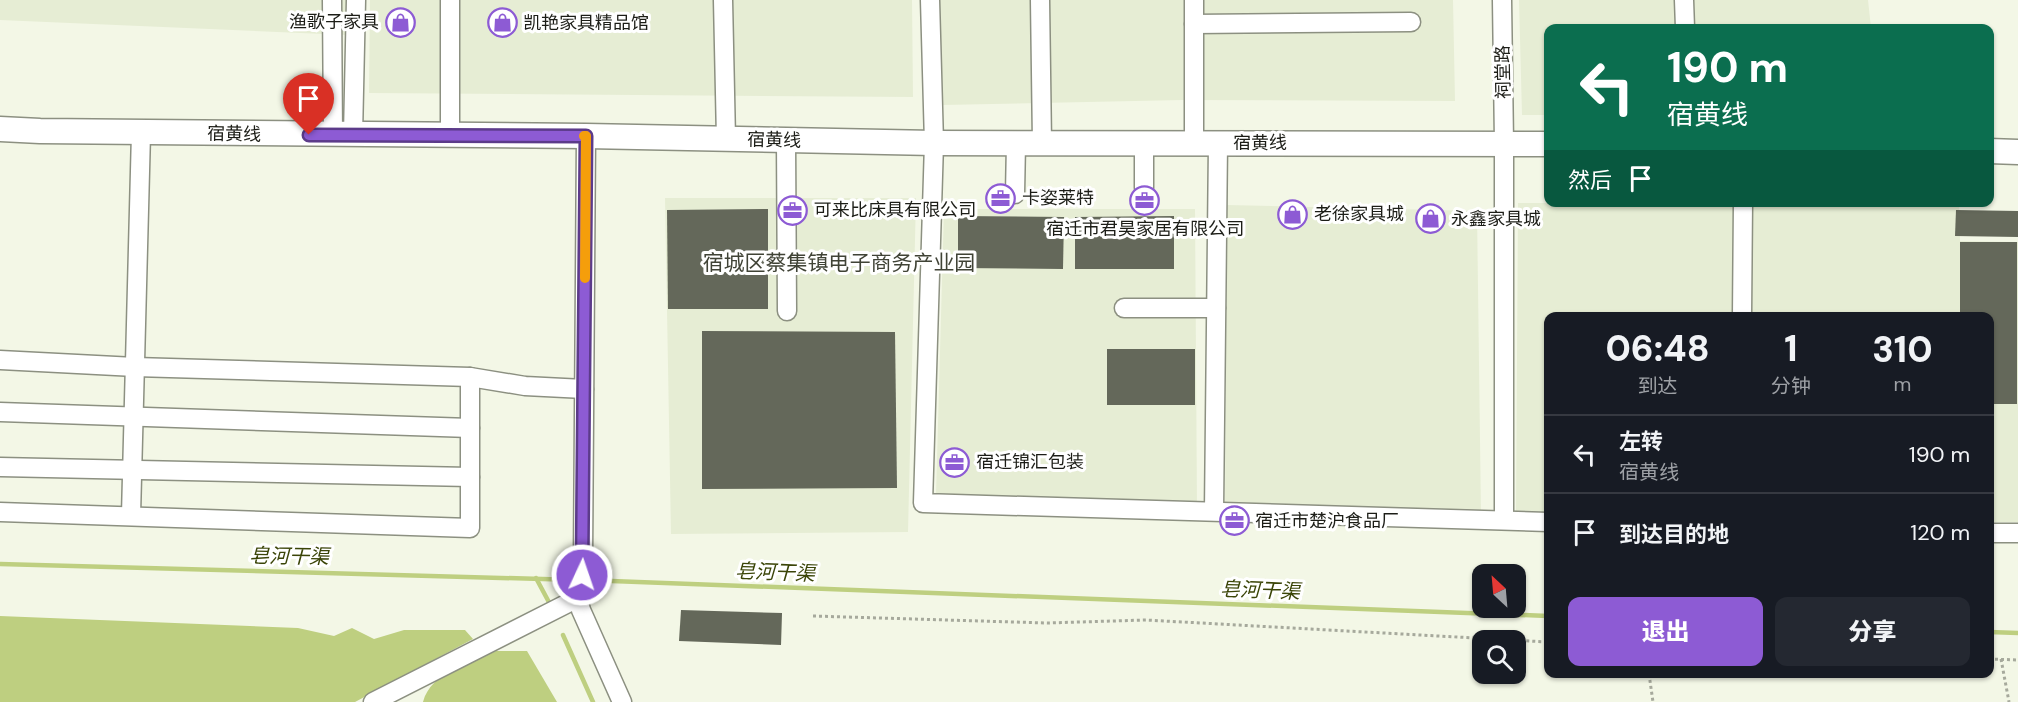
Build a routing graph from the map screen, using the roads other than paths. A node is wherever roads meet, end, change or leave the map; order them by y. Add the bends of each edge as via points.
1 (332, 0) edge
2 (356, 0) edge
3 (450, 0) edge
4 (723, 0) edge
5 (930, 0) edge
6 (1040, 0) edge
7 (1194, 0) edge
8 (1502, 0) edge
9 (1684, 0) edge
10 (1412, 22) dead end
11 (1194, 24) junction
12 (1684, 24) edge
13 (0, 129) edge
14 (141, 133) junction
15 (343, 135) junction
16 (450, 136) junction
17 (586, 136) junction
18 (726, 139) junction
19 (786, 140) junction
20 (934, 143) junction
21 (1016, 143) junction
22 (1042, 143) junction
23 (1144, 143) junction
24 (1194, 143) junction
25 (1218, 143) junction
26 (1504, 143) junction
27 (1544, 144) edge
28 (1994, 151) edge
29 (2018, 152) edge
30 (1144, 188) dead end
31 (1015, 194) dead end
32 (1743, 207) edge
33 (1124, 308) dead end
34 (1216, 308) junction
35 (787, 311) dead end
36 (1742, 312) edge
37 (0, 360) edge
38 (135, 367) junction
39 (471, 377) junction
40 (584, 389) junction
41 (0, 412) edge
42 (134, 416) junction
43 (470, 428) junction
44 (0, 467) edge
45 (132, 471) junction
46 (470, 477) junction
47 (1214, 511) junction
48 (0, 512) edge
49 (131, 515) junction
50 (1504, 520) junction
51 (1544, 522) edge
52 (2018, 532) edge
53 (1994, 533) edge
54 (579, 595) junction
55 (373, 702) edge
56 (622, 702) edge

1 - 15 street
2 - 15 street
3 - 16 street
4 - 18 street
5 - 20 street
6 - 22 street
7 - 11 street
8 - 26 street, 祠堂路
9 - 12 street
10 - 11 street
11 - 24 street
13 - 14 main road, 宿黄线
14 - 15 main road, 宿黄线
14 - 38 street
15 - 16 main road, 宿黄线
16 - 17 main road, 宿黄线
17 - 18 main road, 宿黄线
17 - 40 street
18 - 19 main road, 宿黄线
19 - 20 main road, 宿黄线
19 - 35 street
20 - 21 main road, 宿黄线
20 - 47 street via 923,502
21 - 22 main road, 宿黄线
21 - 31 street
22 - 23 main road, 宿黄线
23 - 24 main road, 宿黄线
23 - 30 street
24 - 25 main road, 宿黄线
25 - 26 main road, 宿黄线
25 - 34 street
26 - 27 main road, 宿黄线
26 - 50 street, 祠堂路
28 - 29 main road
32 - 36 street
33 - 34 street
34 - 47 street
37 - 38 street
38 - 39 street
38 - 42 street
39 - 40 street via 525,386
39 - 43 street
40 - 54 street via 584,558
41 - 42 street
42 - 43 street
42 - 45 street
43 - 46 street
44 - 45 street
45 - 46 street
45 - 49 street
46 - 49 street via 470,528
47 - 50 street
48 - 49 street
50 - 51 street
52 - 53 street
54 - 55 street
54 - 56 street via 581,610

